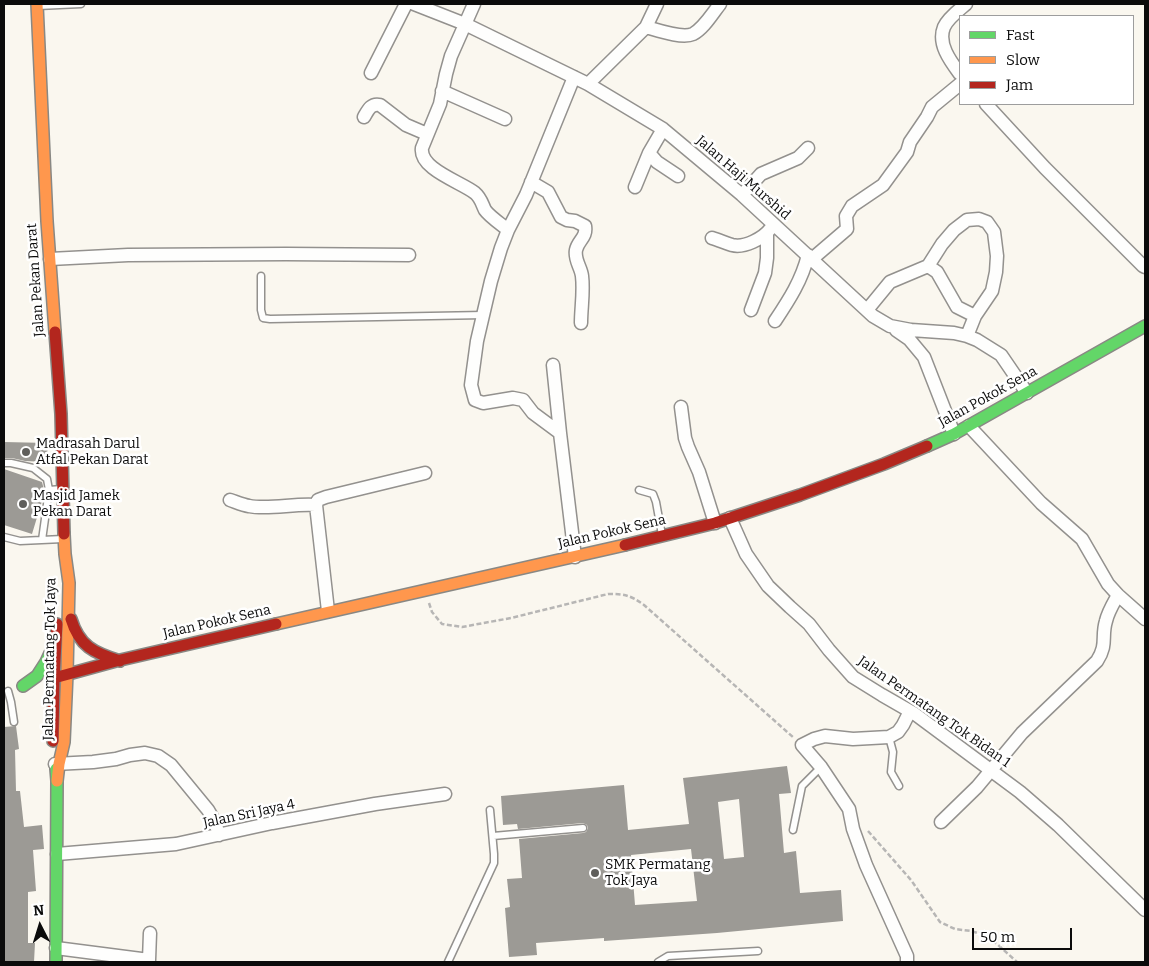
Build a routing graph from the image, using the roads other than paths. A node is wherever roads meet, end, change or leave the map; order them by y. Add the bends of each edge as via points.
1 (62, 4) edge
2 (81, 4) edge
3 (406, 4) edge
4 (414, 4) edge
5 (474, 4) edge
6 (657, 4) edge
7 (720, 4) edge
8 (966, 4) edge
9 (37, 5) edge
10 (465, 24) junction
11 (646, 27) junction
12 (371, 73) dead end
13 (959, 73) edge
14 (574, 77) junction
15 (588, 84) junction
16 (959, 85) edge
17 (442, 91) junction
18 (987, 105) edge
19 (364, 117) dead end
20 (505, 119) dead end
21 (663, 129) junction
22 (427, 134) junction
23 (808, 148) dead end
24 (649, 154) junction
25 (678, 176) dead end
26 (531, 182) junction
27 (635, 187) dead end
28 (742, 195) junction
29 (770, 229) junction
30 (508, 230) junction
31 (712, 238) dead end
32 (410, 255) dead end
33 (810, 257) junction
34 (50, 259) junction
35 (928, 266) junction
36 (1145, 267) edge
37 (261, 276) dead end
38 (751, 310) dead end
39 (867, 310) junction
40 (484, 315) junction
41 (975, 316) junction
42 (775, 322) dead end
43 (581, 323) dead end
44 (890, 326) junction
45 (1145, 326) edge
46 (967, 336) junction
47 (553, 365) dead end
48 (1027, 393) junction
49 (680, 407) dead end
50 (969, 426) junction
51 (560, 433) junction
52 (954, 434) junction
53 (4, 462) edge
54 (425, 473) dead end
55 (64, 489) junction
56 (49, 490) junction
57 (639, 490) dead end
58 (230, 500) dead end
59 (316, 504) junction
60 (730, 518) junction
61 (715, 523) junction
62 (662, 536) junction
63 (4, 537) edge
64 (64, 539) junction
65 (42, 540) junction
66 (65, 554) junction
67 (575, 557) junction
68 (1118, 596) junction
69 (69, 609) junction
70 (328, 611) junction
71 (1145, 619) edge
72 (56, 640) junction
73 (120, 661) junction
74 (67, 674) junction
75 (54, 678) junction
76 (23, 686) joint
77 (8, 691) dead end
78 (910, 711) junction
79 (14, 722) dead end
80 (890, 737) junction
81 (57, 764) junction
82 (821, 767) junction
83 (992, 770) junction
84 (899, 786) dead end
85 (445, 794) dead end
86 (490, 810) dead end
87 (941, 822) dead end
88 (584, 828) dead end
89 (793, 830) dead end
90 (219, 835) junction
91 (492, 836) junction
92 (57, 854) junction
93 (1145, 910) edge
94 (150, 933) dead end
95 (758, 951) dead end
96 (56, 955) edge
97 (448, 962) edge
98 (658, 962) edge
99 (907, 962) edge

1 - 2 lane
1 - 9 lane
3 - 12 street
4 - 10 street, Jalan Haji Murshid
5 - 10 street
6 - 11 street
7 - 11 street via 702,27 692,34 683,36
8 - 13 street via 944,27 942,38 948,57
9 - 34 main road, Jalan Pekan Darat
10 - 14 street, Jalan Haji Murshid
10 - 17 street via 451,56
11 - 15 street
14 - 15 street, Jalan Haji Murshid
14 - 26 street
15 - 21 street, Jalan Haji Murshid
16 - 33 street via 932,107 907,152 883,185 852,206 846,216 847,229
17 - 20 street
17 - 22 street
18 - 36 street
19 - 22 street via 372,106 380,105 406,125
21 - 24 street
21 - 28 street, Jalan Haji Murshid
22 - 30 street via 421,154 427,163 476,194 486,211
23 - 28 street via 798,158 761,174
24 - 25 street
24 - 27 street
26 - 30 street
26 - 43 street via 548,192 561,216 584,226 586,232 576,251 583,282
28 - 29 street, Jalan Haji Murshid
29 - 31 street via 749,243 734,245
29 - 33 street, Jalan Haji Murshid
29 - 38 street via 765,273
30 - 40 street
32 - 34 street via 128,255
33 - 39 street, Jalan Haji Murshid
33 - 42 street via 792,297
34 - 55 main road, Jalan Pekan Darat
35 - 39 street via 890,282
35 - 41 street via 937,272 957,307
35 - 41 street via 942,244 967,220 987,222 994,232 996,272 992,291
37 - 40 lane via 263,318
39 - 44 street, Jalan Haji Murshid
40 - 51 street via 471,385 475,400 483,403 513,398 523,400 533,413
41 - 46 street
44 - 46 street, Jalan Haji Murshid
44 - 52 street via 909,338 924,357
45 - 48 main road, Jalan Pokok Sena
46 - 48 street, Jalan Haji Murshid via 1001,355
47 - 51 street
48 - 50 main road, Jalan Pokok Sena
49 - 61 street via 684,438
50 - 52 main road, Jalan Pokok Sena
50 - 68 street via 1041,503 1082,539
51 - 67 street
52 - 60 main road, Jalan Pokok Sena via 884,464
53 - 56 lane via 33,468 48,479
54 - 59 street via 326,497
55 - 56 lane
55 - 64 main road, Jalan Pekan Darat
56 - 65 lane
57 - 62 lane via 653,494
58 - 59 street via 249,506
59 - 70 street
60 - 61 main road, Jalan Pokok Sena
60 - 78 street, Jalan Permatang Tok Bidan 1 via 746,554 768,586 809,624 853,677
61 - 62 main road, Jalan Pokok Sena
62 - 67 main road, Jalan Pokok Sena
63 - 65 lane via 20,541
64 - 65 lane
64 - 66 main road, Jalan Pekan Darat
66 - 69 main road, Jalan Permatang Tok Jaya
66 - 72 main road, Jalan Permatang Tok Jaya via 59,583
67 - 70 main road, Jalan Pokok Sena
68 - 71 street
68 - 83 street via 1105,624 1105,639 1097,661 1022,734
69 - 73 main road via 78,638 101,655
69 - 74 main road, Jalan Permatang Tok Jaya
70 - 73 main road, Jalan Pokok Sena
72 - 75 main road, Jalan Permatang Tok Jaya
72 - 76 main road via 37,676
73 - 74 main road, Jalan Pokok Sena
74 - 75 main road, Jalan Pokok Sena
74 - 81 main road, Jalan Permatang Tok Jaya via 64,742
75 - 76 street
75 - 81 main road, Jalan Permatang Tok Jaya via 53,741
77 - 79 lane
78 - 80 street via 903,726
78 - 83 street, Jalan Permatang Tok Bidan 1
80 - 82 street via 853,739 825,736 802,745
80 - 84 lane via 893,752 891,772
81 - 90 street via 130,755 158,756 171,765 208,810
81 - 92 main road, Jalan Permatang Tok Jaya
82 - 89 lane via 802,786
82 - 99 street via 849,809 866,865
83 - 87 street
83 - 93 street, Jalan Permatang Tok Bidan 1 via 1058,825
85 - 90 street, Jalan Sri Jaya 4 via 375,804
86 - 91 lane
88 - 91 lane
90 - 92 street, Jalan Sri Jaya 4 via 176,844
91 - 97 lane via 494,863
92 - 96 main road, Jalan Permatang Tok Jaya
94 - 96 street via 149,960
95 - 98 lane via 668,956

